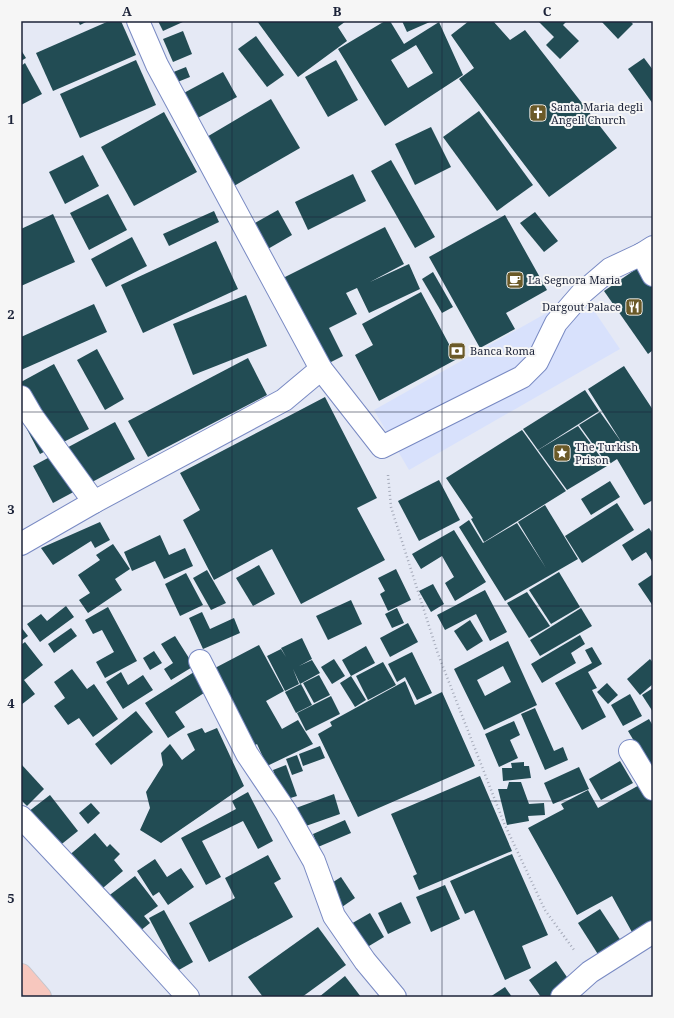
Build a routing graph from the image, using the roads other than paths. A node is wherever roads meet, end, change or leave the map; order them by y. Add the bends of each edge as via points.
1 (138, 21) edge
2 (648, 250) edge
3 (653, 275) edge
4 (321, 369) junction
5 (21, 397) edge
6 (94, 502) junction
7 (21, 544) edge
8 (200, 661) dead end
9 (630, 751) dead end
10 (653, 789) edge
11 (21, 817) edge
12 (653, 932) edge
13 (21, 975) edge
14 (40, 997) edge
15 (188, 997) edge
16 (395, 997) edge
17 (562, 997) edge

1 - 4 street via 157,65
2 - 3 street
2 - 4 street via 610,269 582,293 556,323 537,362 522,377 382,447
4 - 6 street via 284,400
5 - 6 street
6 - 7 street
8 - 16 street via 247,754 286,812 314,861 334,916 365,961
9 - 10 street
11 - 15 street
12 - 17 street via 590,972
13 - 14 highway

